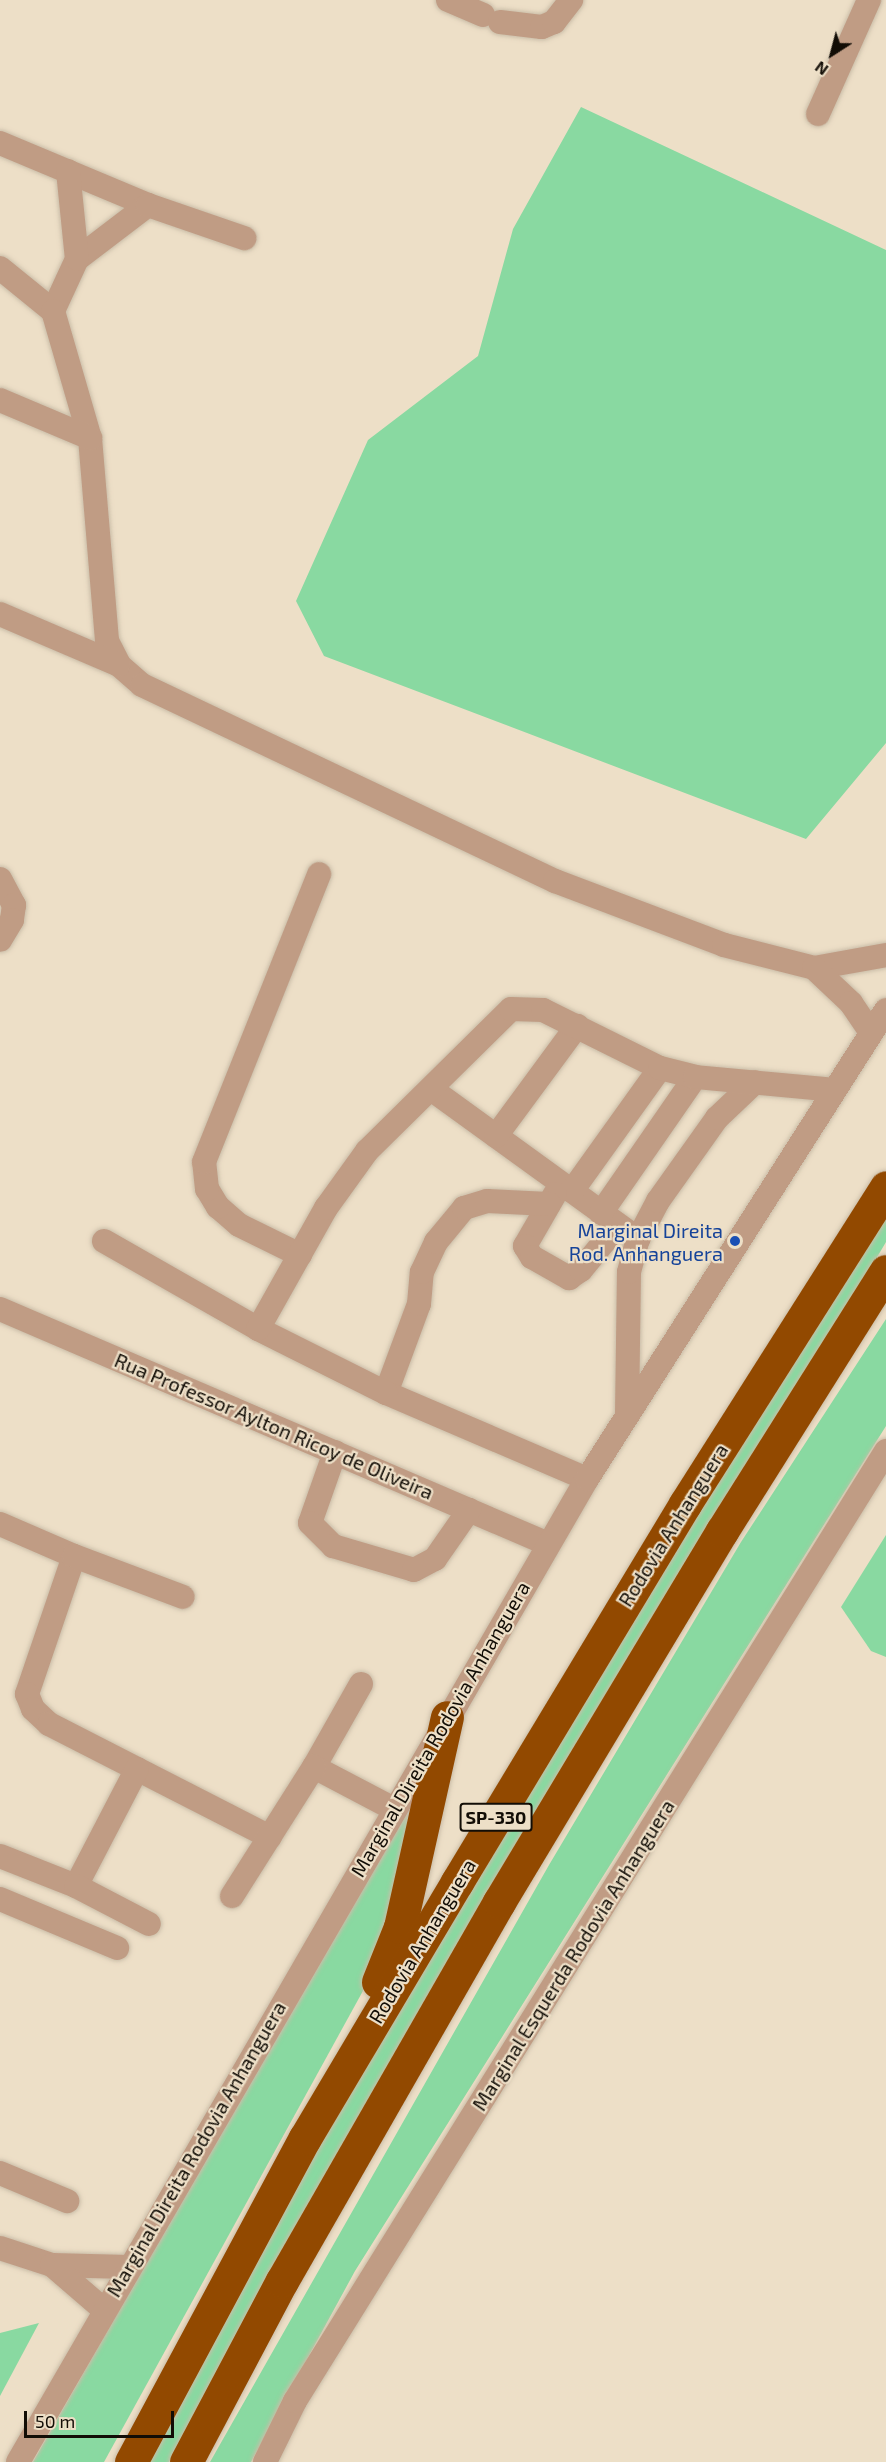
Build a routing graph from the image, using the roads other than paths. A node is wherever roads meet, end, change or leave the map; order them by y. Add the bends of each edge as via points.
1 (448, 0) edge
2 (571, 0) edge
3 (869, 0) edge
4 (818, 114) dead end
5 (0, 143) edge
6 (68, 171) junction
7 (148, 205) junction
8 (244, 238) dead end
9 (77, 259) junction
10 (0, 268) edge
11 (53, 311) junction
12 (0, 400) edge
13 (90, 438) junction
14 (0, 614) edge
15 (119, 665) junction
16 (319, 874) dead end
17 (0, 879) edge
18 (0, 940) edge
19 (886, 955) edge
20 (814, 968) junction
21 (886, 1010) edge
22 (577, 1026) junction
23 (871, 1033) junction
24 (660, 1068) junction
25 (695, 1077) junction
26 (755, 1082) junction
27 (430, 1089) junction
28 (834, 1090) junction
29 (496, 1136) junction
30 (886, 1187) edge
31 (561, 1193) junction
32 (610, 1219) junction
33 (638, 1239) junction
34 (104, 1241) dead end
35 (300, 1255) junction
36 (886, 1271) edge
37 (0, 1309) edge
38 (258, 1329) junction
39 (386, 1393) junction
40 (627, 1413) junction
41 (886, 1451) edge
42 (335, 1452) junction
43 (587, 1479) junction
44 (469, 1510) junction
45 (0, 1524) edge
46 (548, 1544) junction
47 (74, 1556) junction
48 (183, 1597) dead end
49 (361, 1684) dead end
50 (447, 1717) junction
51 (314, 1767) junction
52 (137, 1769) junction
53 (393, 1809) junction
54 (270, 1837) junction
55 (0, 1856) edge
56 (76, 1886) junction
57 (232, 1896) dead end
58 (0, 1899) edge
59 (149, 1924) dead end
60 (117, 1948) dead end
61 (305, 2138) junction
62 (0, 2174) edge
63 (67, 2201) dead end
64 (0, 2248) edge
65 (52, 2265) junction
66 (128, 2267) junction
67 (104, 2309) junction
68 (18, 2462) edge
69 (131, 2462) edge
70 (186, 2462) edge
71 (265, 2462) edge

1 - 2 street via 492,19 542,27 554,22
3 - 4 street
5 - 6 street
6 - 7 street
6 - 9 street
7 - 8 street
7 - 9 street
9 - 11 street
10 - 11 street
11 - 13 street
12 - 13 street
13 - 15 street via 106,640
14 - 15 street
15 - 20 street via 142,685 555,881 724,945
16 - 35 street via 204,1162 207,1189 218,1207 239,1225
17 - 18 street via 14,905 12,920
19 - 20 street
20 - 23 street via 851,1003
21 - 23 street, Marginal Direita Rodovia Anhanguera
22 - 24 street
22 - 27 street via 543,1010 511,1009
22 - 29 street
23 - 28 street, Marginal Direita Rodovia Anhanguera
24 - 25 street
24 - 31 street
25 - 26 street
25 - 32 street
26 - 28 street
26 - 33 street via 717,1118 658,1201
27 - 29 street
27 - 35 street via 367,1152
28 - 40 street, Marginal Direita Rodovia Anhanguera
29 - 31 street
30 - 61 highway, Rodovia Anhanguera / SP-330 via 685,1504
31 - 32 street
31 - 32 street via 525,1246 532,1257 568,1278 582,1270
31 - 39 street via 487,1201 464,1208 436,1242 422,1272 419,1304
32 - 33 street
33 - 40 street via 629,1272
34 - 38 street
35 - 38 street
36 - 70 highway, SP-330 via 722,1531 499,1902 282,2281
37 - 42 street, Rua Professor Aylton Ricoy de Oliveira
38 - 39 street
39 - 43 street
40 - 43 street, Marginal Direita Rodovia Anhanguera
41 - 71 street, Marginal Esquerda Rodovia Anhanguera via 295,2401
42 - 44 street, Rua Professor Aylton Ricoy de Oliveira
42 - 44 street via 310,1523 333,1546 414,1570 435,1559
43 - 46 street, Marginal Direita Rodovia Anhanguera
44 - 46 street, Rua Professor Aylton Ricoy de Oliveira
45 - 47 street
46 - 50 street, Marginal Direita Rodovia Anhanguera
47 - 48 street
47 - 52 street via 27,1694 33,1709 49,1724
49 - 51 street
50 - 53 street, Marginal Direita Rodovia Anhanguera
50 - 61 highway via 389,1959
51 - 53 street
51 - 54 street
52 - 54 street
52 - 56 street
53 - 66 street, Marginal Direita Rodovia Anhanguera
54 - 57 street
55 - 56 street
56 - 59 street
58 - 60 street
61 - 69 highway, Rodovia Anhanguera / SP-330
62 - 63 street
64 - 65 street
65 - 66 street
65 - 67 street
66 - 67 street, Marginal Direita Rodovia Anhanguera
67 - 68 street, Marginal Direita Rodovia Anhanguera

